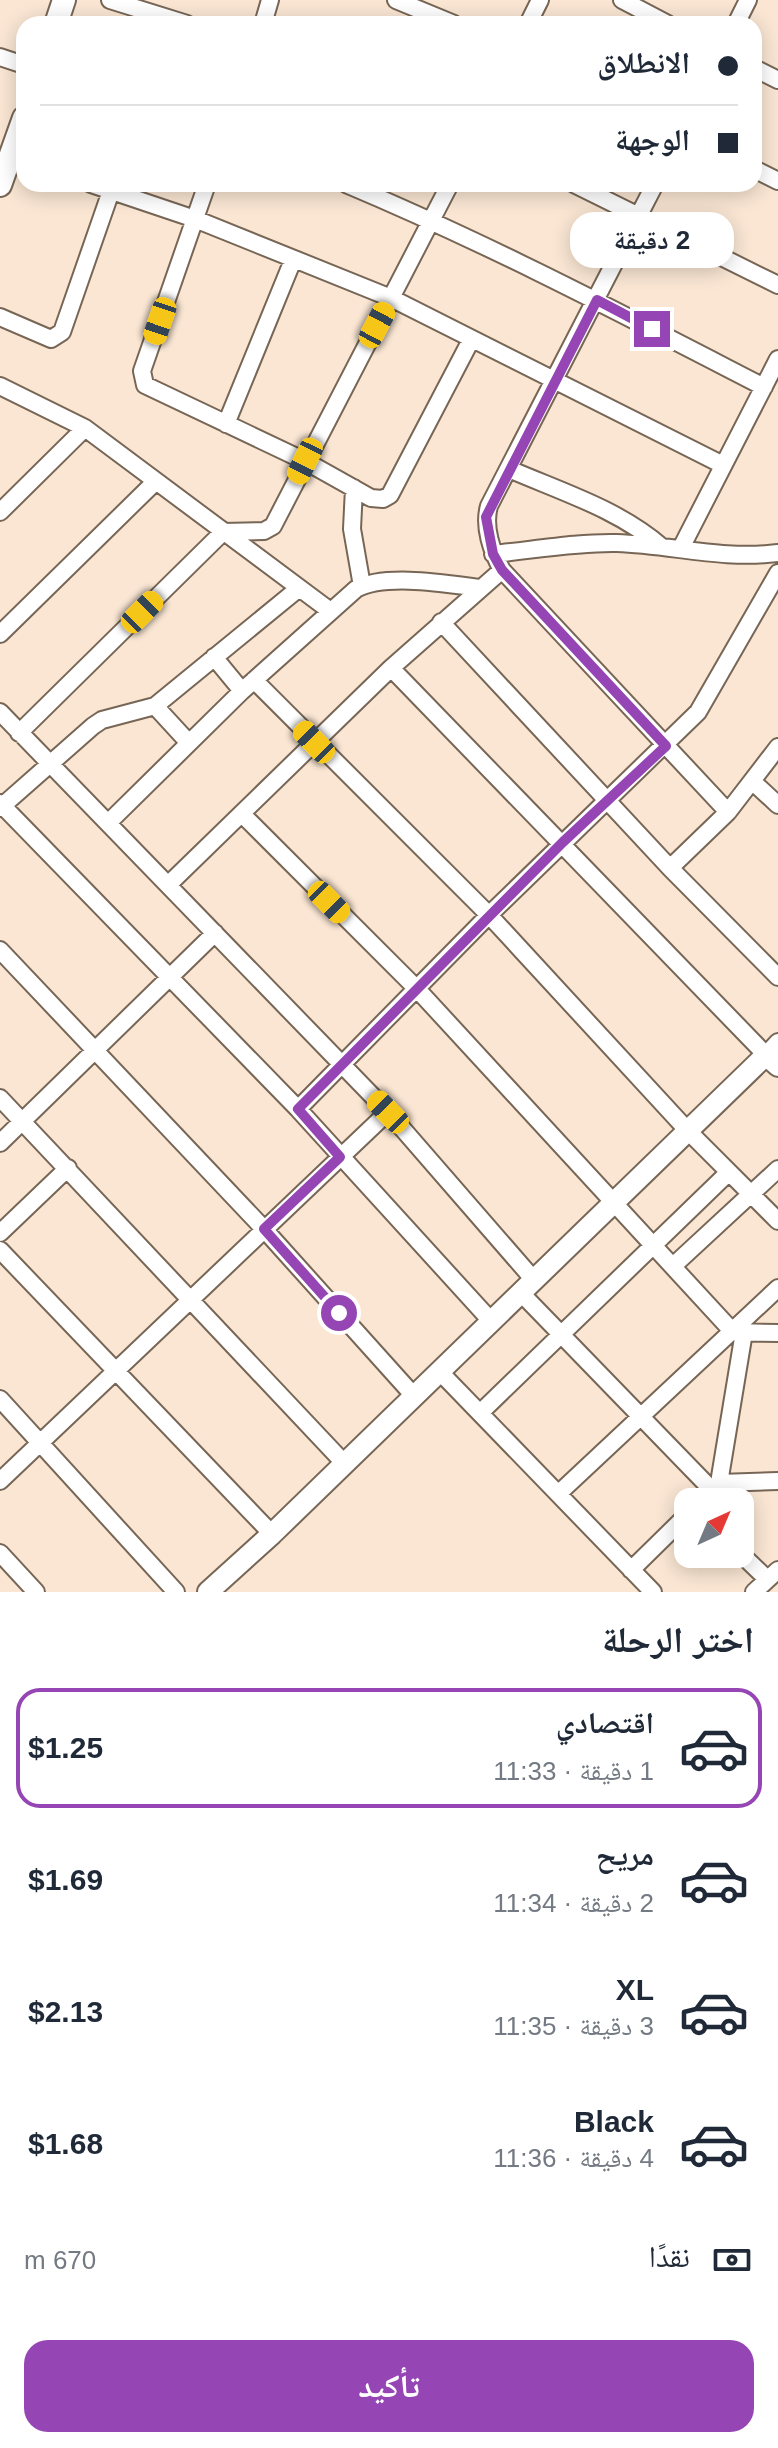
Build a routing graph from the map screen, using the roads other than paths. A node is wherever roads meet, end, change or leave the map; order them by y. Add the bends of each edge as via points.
1 (110, 0) edge
2 (396, 0) edge
3 (622, 0) edge
4 (161, 16) edge
5 (435, 16) edge
6 (653, 16) edge
7 (11, 158) edge
8 (0, 185) edge
9 (111, 192) edge
10 (114, 192) edge
11 (204, 192) edge
12 (365, 192) edge
13 (446, 192) edge
14 (590, 192) edge
15 (651, 192) edge
16 (639, 216) junction
17 (195, 219) junction
18 (432, 220) junction
19 (293, 260) junction
20 (778, 285) edge
21 (391, 298) junction
22 (597, 300) junction
23 (0, 317) edge
24 (471, 340) junction
25 (778, 359) edge
26 (556, 382) junction
27 (0, 386) edge
28 (764, 387) junction
29 (226, 424) junction
30 (85, 428) junction
31 (305, 461) junction
32 (721, 464) junction
33 (509, 469) junction
34 (155, 482) junction
35 (354, 488) junction
36 (0, 512) edge
37 (223, 532) junction
38 (662, 547) junction
39 (681, 548) junction
40 (778, 553) edge
41 (493, 554) junction
42 (502, 570) junction
43 (778, 573) edge
44 (362, 586) junction
45 (480, 588) junction
46 (298, 589) junction
47 (329, 610) junction
48 (441, 622) junction
49 (0, 634) edge
50 (214, 657) junction
51 (391, 668) junction
52 (248, 685) junction
53 (155, 706) junction
54 (0, 712) edge
55 (19, 733) junction
56 (314, 742) junction
57 (189, 743) junction
58 (666, 746) junction
59 (778, 747) edge
60 (48, 764) junction
61 (752, 781) junction
62 (606, 802) junction
63 (1, 805) edge
64 (778, 805) edge
65 (728, 812) junction
66 (242, 814) junction
67 (108, 823) junction
68 (563, 842) junction
69 (670, 868) junction
70 (168, 885) junction
71 (489, 915) junction
72 (215, 933) junction
73 (0, 950) edge
74 (778, 977) edge
75 (171, 978) junction
76 (417, 989) junction
77 (98, 1051) junction
78 (774, 1054) edge
79 (343, 1065) junction
80 (0, 1098) edge
81 (298, 1109) junction
82 (388, 1112) junction
83 (23, 1122) junction
84 (688, 1131) junction
85 (0, 1143) edge
86 (340, 1157) junction
87 (68, 1168) junction
88 (778, 1169) edge
89 (729, 1172) junction
90 (751, 1194) junction
91 (615, 1204) junction
92 (778, 1221) edge
93 (264, 1229) junction
94 (0, 1233) edge
95 (651, 1244) junction
96 (0, 1250) edge
97 (673, 1266) junction
98 (528, 1287) junction
99 (778, 1288) edge
100 (192, 1299) junction
101 (492, 1322) junction
102 (739, 1332) junction
103 (778, 1333) edge
104 (561, 1335) junction
105 (117, 1370) junction
106 (440, 1372) junction
107 (414, 1396) junction
108 (0, 1399) edge
109 (480, 1413) junction
110 (640, 1418) junction
111 (40, 1441) junction
112 (345, 1464) junction
113 (0, 1481) edge
114 (778, 1481) edge
115 (716, 1486) junction
116 (558, 1494) junction
117 (674, 1528) edge
118 (272, 1534) junction
119 (0, 1553) edge
120 (754, 1562) edge
121 (631, 1570) junction
122 (772, 1574) edge
123 (36, 1592) edge
124 (176, 1592) edge
125 (208, 1592) edge
126 (653, 1592) edge
127 (754, 1592) edge

1 - 4 street
2 - 5 street
3 - 6 street
7 - 8 main road
9 - 23 street via 62,332 51,339
10 - 17 street
11 - 17 street
12 - 18 street
13 - 18 street
14 - 16 street
15 - 16 street
16 - 20 street
16 - 22 street
17 - 19 street
17 - 29 street via 141,378 145,385
18 - 21 street
18 - 22 street
19 - 21 street
19 - 29 street
21 - 24 street
21 - 31 street
22 - 26 street
22 - 28 street
24 - 26 street
24 - 35 street via 390,495 371,498
25 - 28 street
26 - 32 street
26 - 33 street
27 - 30 street
28 - 32 street
29 - 31 street
30 - 34 street
30 - 36 street
31 - 35 street
31 - 37 street via 270,529
32 - 39 street
33 - 38 street via 612,513
33 - 41 street via 486,517
34 - 37 street
34 - 49 street
35 - 44 street via 352,529
37 - 46 street
37 - 55 street
38 - 39 street
38 - 41 street via 615,543
39 - 40 street via 726,557
41 - 42 street
42 - 45 street
42 - 58 street
43 - 58 street via 709,697
44 - 45 street via 430,582
44 - 47 street
45 - 48 street
46 - 47 street
46 - 50 street
47 - 52 street
48 - 51 street
48 - 62 street
50 - 52 street
50 - 53 street
51 - 56 street
51 - 68 street
52 - 56 street
52 - 57 street
53 - 57 street
53 - 60 street via 102,720
54 - 55 street
55 - 60 street
56 - 66 street
56 - 71 street
57 - 67 street
58 - 62 street
58 - 65 street
59 - 61 street
60 - 63 street
60 - 67 street
61 - 64 street
61 - 65 street
62 - 68 street
62 - 69 street
63 - 75 street
65 - 69 street
66 - 70 street
66 - 76 street
67 - 70 street
68 - 71 street
68 - 78 street
69 - 74 street
70 - 72 street
71 - 76 street
71 - 84 street
72 - 75 street
72 - 79 street
73 - 77 street
75 - 77 street
75 - 81 street
76 - 79 street
76 - 91 street
77 - 83 street
77 - 93 street
78 - 84 street
79 - 81 street
79 - 82 street
80 - 83 street
81 - 86 street
82 - 86 street
82 - 98 street
83 - 85 street
83 - 87 street
84 - 89 street
84 - 91 street
86 - 93 street
86 - 101 street
87 - 94 street
87 - 100 street
88 - 90 street
89 - 90 street
89 - 95 street
90 - 92 street
90 - 97 street
91 - 95 street
91 - 98 street
93 - 100 street
93 - 107 street
95 - 97 street
95 - 104 street
96 - 105 street
97 - 102 street
98 - 101 street
98 - 104 street
99 - 102 street
100 - 105 street
100 - 112 street
101 - 106 street
102 - 103 street
102 - 110 street
102 - 115 street
104 - 109 street
104 - 110 street
105 - 111 street
105 - 118 street
106 - 107 street
106 - 109 street
107 - 112 street
108 - 111 street
109 - 116 street
110 - 115 street
110 - 116 street
111 - 113 street
111 - 124 street
112 - 118 street
114 - 115 street
116 - 121 street
117 - 121 street
118 - 125 street
119 - 123 street
120 - 122 street
121 - 126 street
122 - 127 street

